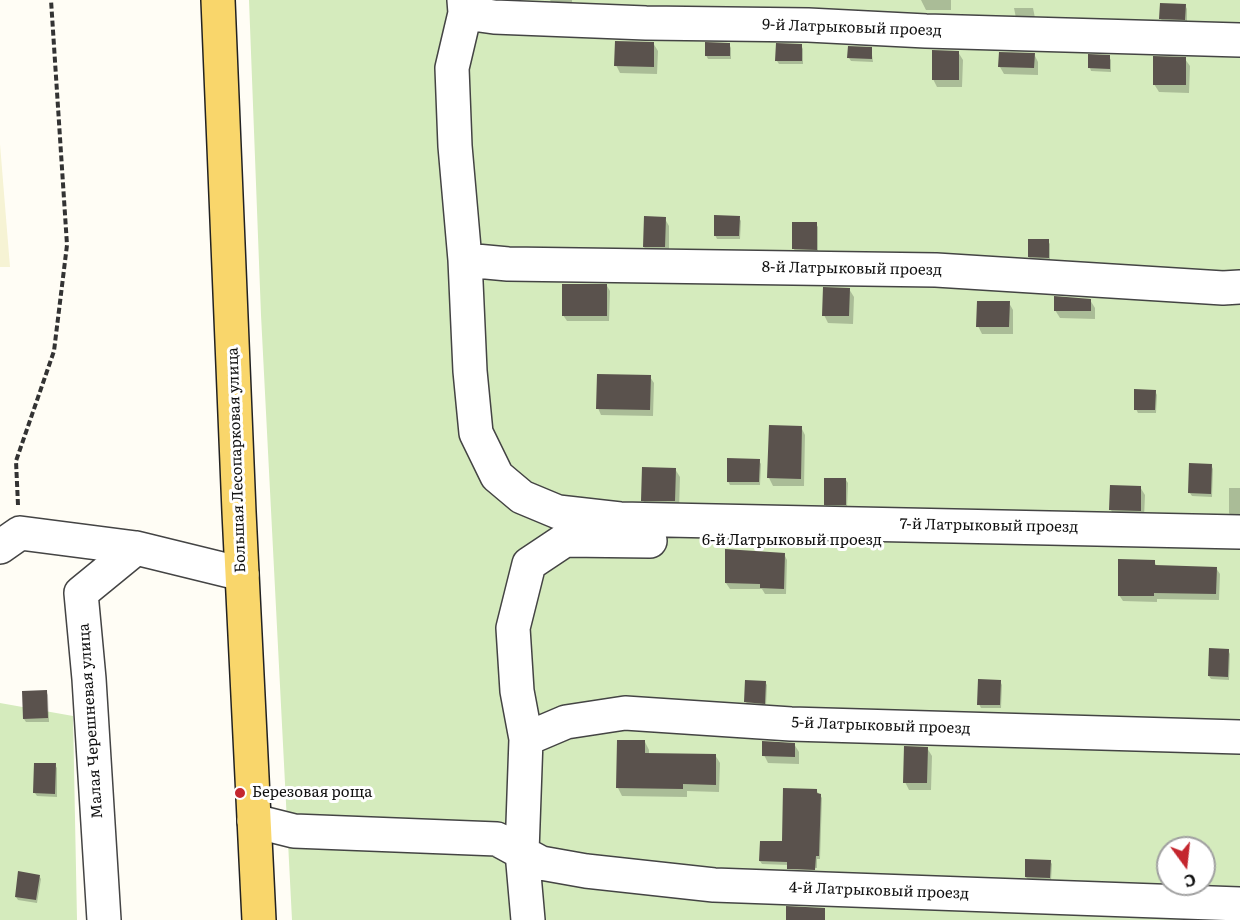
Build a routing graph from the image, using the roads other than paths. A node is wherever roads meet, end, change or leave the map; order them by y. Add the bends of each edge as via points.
1 (218, 0) edge
2 (464, 7) edge
3 (1240, 40) edge
4 (465, 260) junction
5 (1240, 287) edge
6 (1240, 532) edge
7 (10, 540) edge
8 (136, 548) junction
9 (1240, 552) edge
10 (242, 574) junction
11 (1240, 737) edge
12 (526, 739) junction
13 (254, 821) junction
14 (522, 852) junction
15 (1240, 904) edge
16 (104, 920) edge
17 (259, 920) edge
18 (528, 920) edge

1 - 10 main road, Большая Лесопарковая улица
2 - 3 street, 9-й Латрыковый проезд via 494,17
2 - 4 street, 7-й Латрыковый проезд via 452,68
4 - 5 street, 8-й Латрыковый проезд via 508,264 936,270
4 - 6 street, 7-й Латрыковый проезд via 476,433 497,476 522,497 558,512 620,519
7 - 8 street
8 - 10 street
8 - 16 street, Малая Черешневая улица via 81,593
9 - 12 street, 6-й Латрыковый проезд via 945,540 565,540 529,564 513,628 517,691
10 - 13 main road, Большая Лесопарковая улица
11 - 12 street, 5-й Латрыковый проезд via 791,724 625,713 566,722
12 - 14 street, 6-й Латрыковый проезд
13 - 14 street, 4-й Латрыковый проезд via 294,831 497,839
13 - 17 main road, Большая Лесопарковая улица
14 - 15 street, 4-й Латрыковый проезд via 541,863 586,871 714,885
14 - 18 street, 6-й Латрыковый проезд

